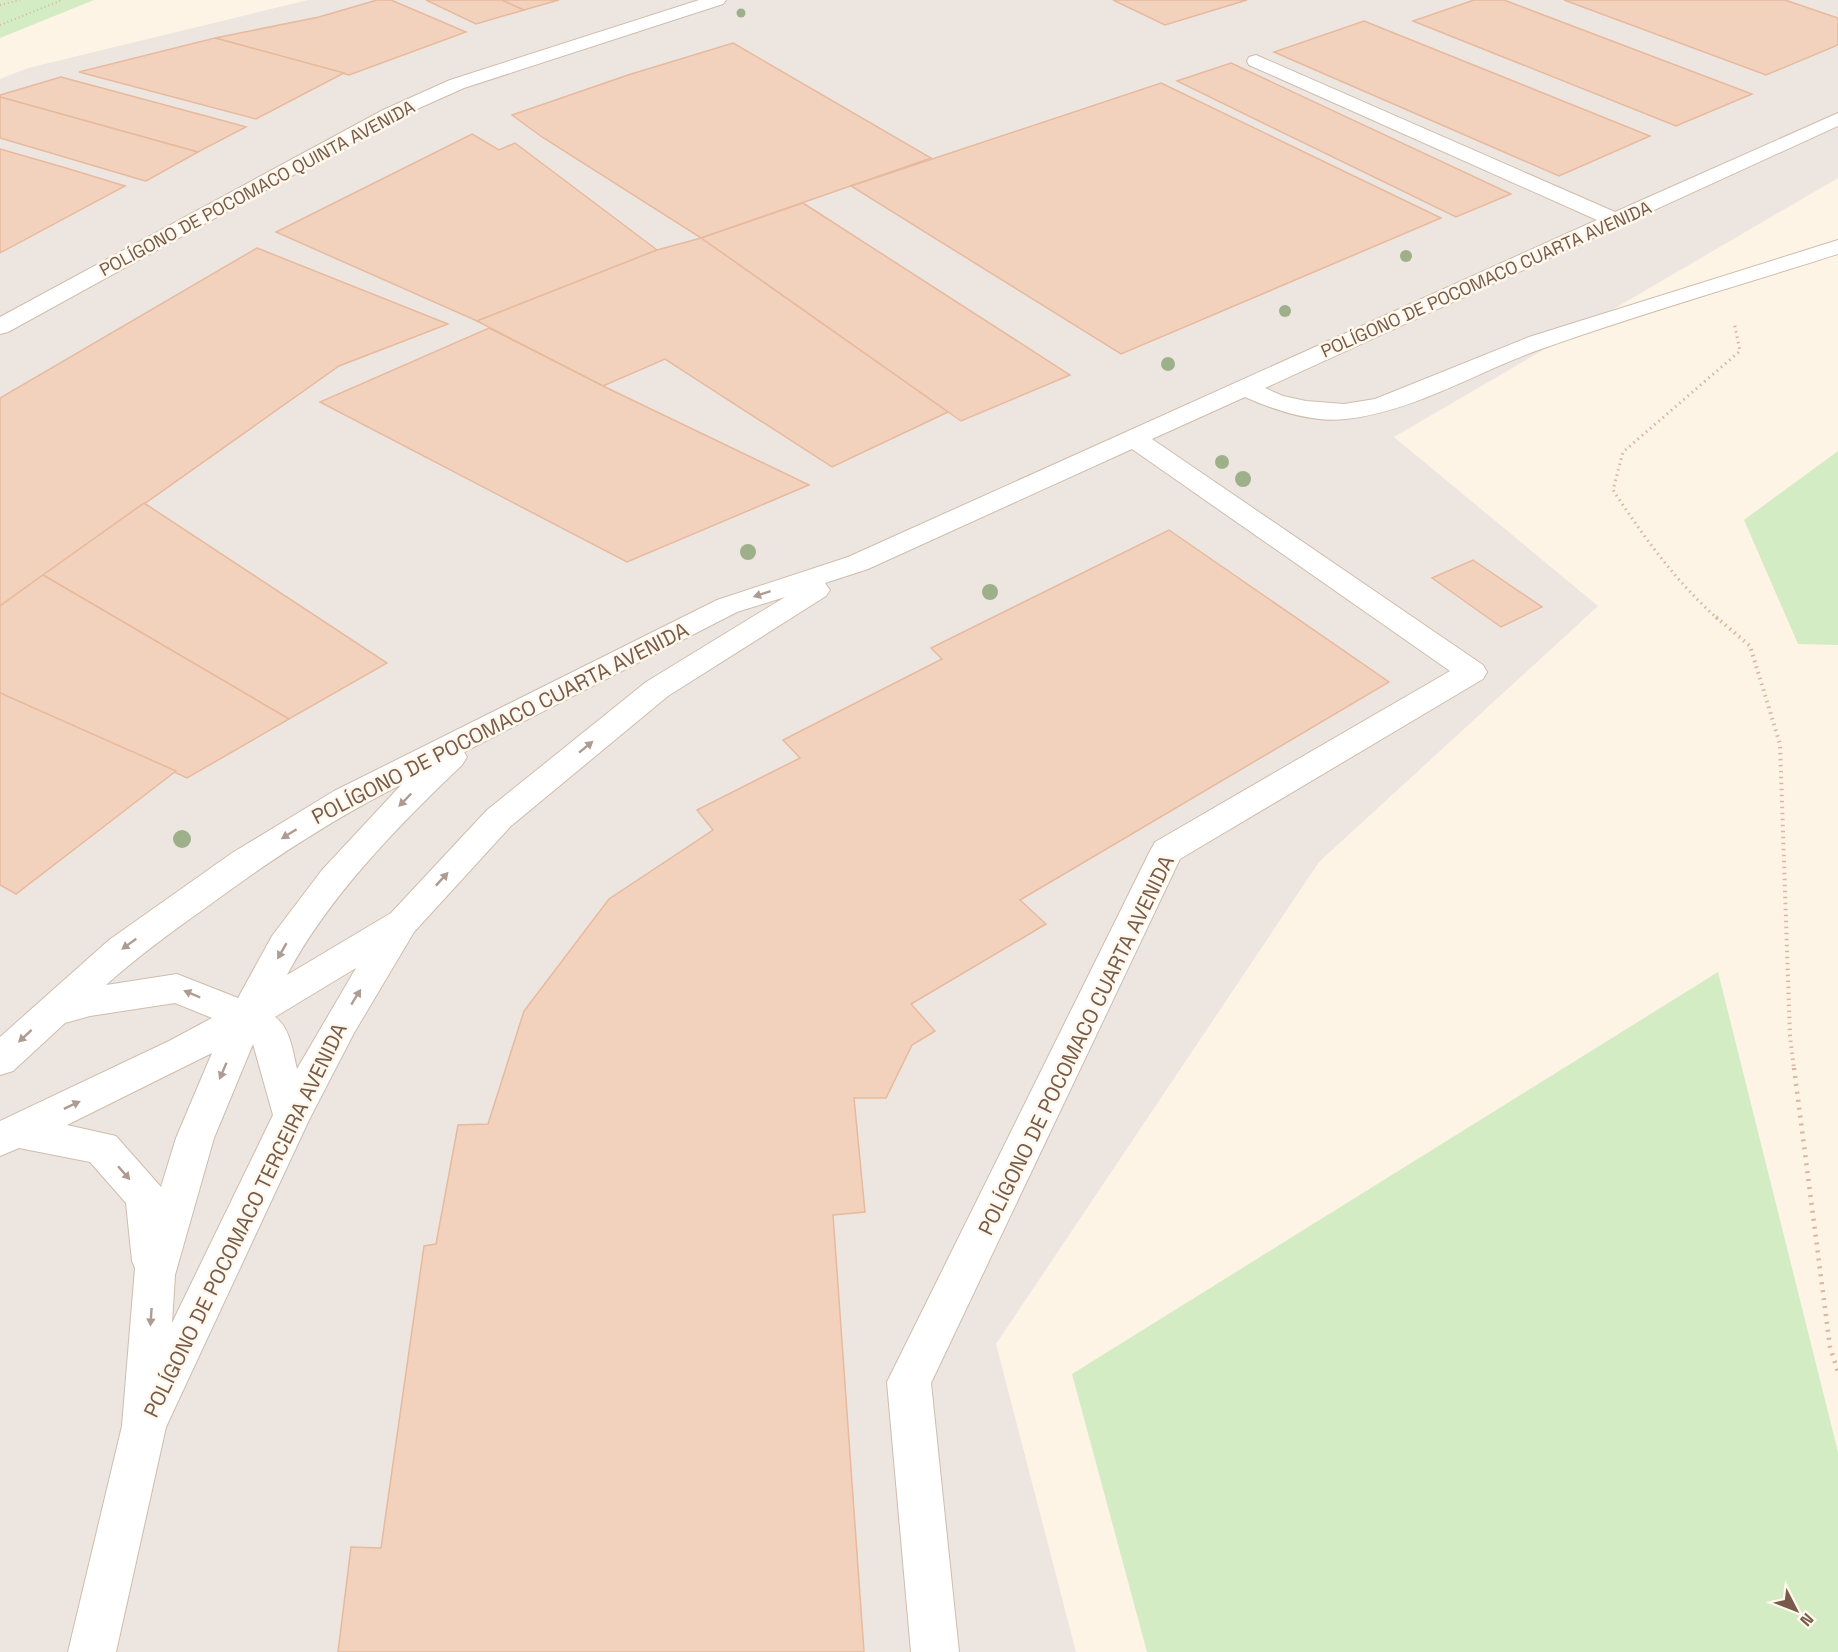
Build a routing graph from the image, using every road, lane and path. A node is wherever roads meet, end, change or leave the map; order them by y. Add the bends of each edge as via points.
1 (20, 0) edge
2 (63, 0) edge
3 (717, 0) edge
4 (684, 3) edge
5 (0, 5) edge
6 (0, 25) edge
7 (1256, 61) dead end
8 (1838, 119) edge
9 (1615, 220) junction
10 (1838, 247) edge
11 (1714, 286) junction
12 (0, 327) edge
13 (1245, 388) junction
14 (1133, 438) junction
15 (858, 563) junction
16 (478, 731) junction
17 (403, 922) junction
18 (50, 1012) junction
19 (246, 1017) junction
20 (0, 1060) edge
21 (292, 1115) junction
22 (8, 1135) edge
23 (154, 1275) junction
24 (1838, 1372) edge
25 (144, 1426) junction
26 (92, 1652) edge
27 (935, 1652) edge

1 - 5 path
2 - 6 path
3 - 4 street, POLÍGONO DE POCOMACO QUINTA AVENIDA
4 - 12 street, POLÍGONO DE POCOMACO QUINTA AVENIDA via 457,84 390,114
7 - 9 street
8 - 9 street, POLÍGONO DE POCOMACO CUARTA AVENIDA
9 - 13 street, POLÍGONO DE POCOMACO CUARTA AVENIDA
10 - 11 street
11 - 13 street via 1537,342 1381,405 1344,412 1306,409
11 - 24 path via 1731,304 1740,351 1623,452 1614,490 1644,537 1694,598 1750,646 1780,744 1790,1036 1830,1347
13 - 14 street, POLÍGONO DE POCOMACO CUARTA AVENIDA
14 - 15 street, POLÍGONO DE POCOMACO CUARTA AVENIDA
14 - 27 street, POLÍGONO DE POCOMACO CUARTA AVENIDA via 1472,672 1167,851 909,1382
15 -> 16 street, POLÍGONO DE POCOMACO CUARTA AVENIDA via 727,606
17 -> 15 street, POLÍGONO DE POCOMACO CUARTA AVENIDA via 499,818 657,689
16 -> 18 street, POLÍGONO DE POCOMACO CUARTA AVENIDA via 345,799 244,862 121,950
16 -> 19 street, POLÍGONO DE POCOMACO TERCEIRA AVENIDA via 405,800 334,879 284,946
17 - 19 street, POLÍGONO DE POCOMACO CUARTA AVENIDA
21 -> 17 street, POLÍGONO DE POCOMACO TERCEIRA AVENIDA via 340,1023
19 -> 18 street via 177,988
18 -> 20 street, POLÍGONO DE POCOMACO CUARTA AVENIDA
19 - 21 street via 268,1032
22 -> 19 street, POLÍGONO DE POCOMACO CUARTA AVENIDA
19 -> 23 street, POLÍGONO DE POCOMACO TERCEIRA AVENIDA via 195,1138
21 - 25 street, POLÍGONO DE POCOMACO TERCEIRA AVENIDA
22 -> 23 street, POLÍGONO DE POCOMACO TERCEIRA AVENIDA via 102,1148 145,1196
23 -> 25 street, POLÍGONO DE POCOMACO TERCEIRA AVENIDA
25 - 26 street, POLÍGONO DE POCOMACO TERCEIRA AVENIDA

